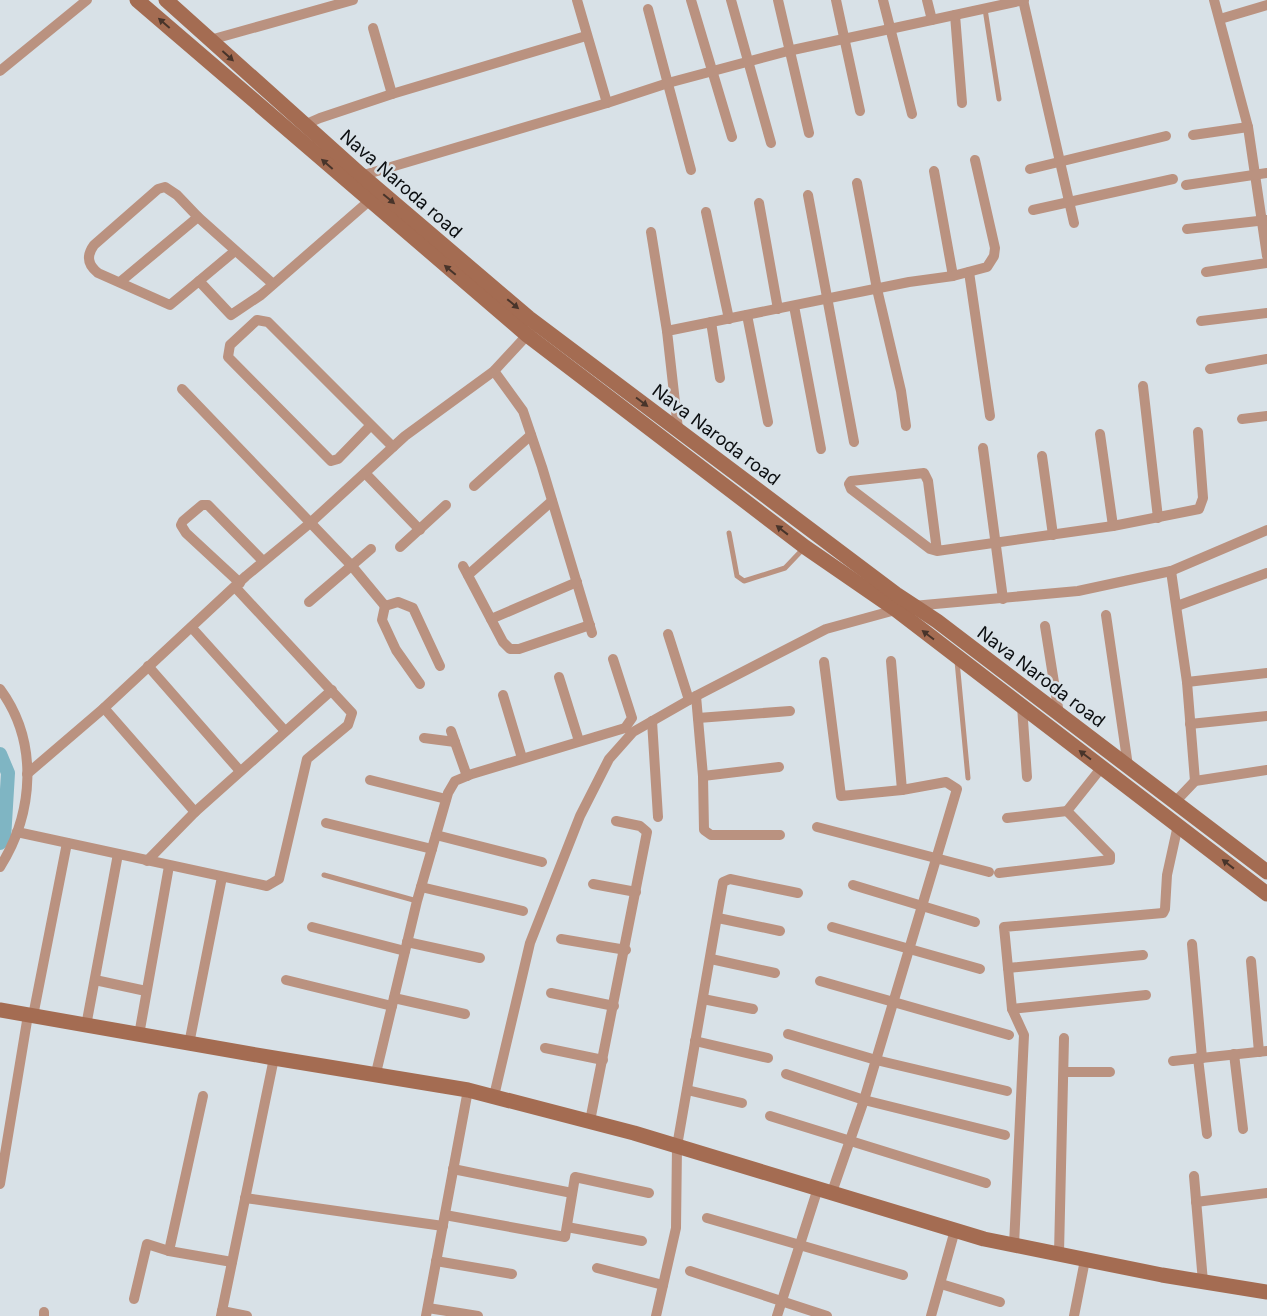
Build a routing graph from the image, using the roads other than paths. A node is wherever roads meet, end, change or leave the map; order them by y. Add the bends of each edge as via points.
1 (87, 0) edge
2 (137, 0) edge
3 (166, 0) edge
4 (353, 0) edge
5 (577, 0) edge
6 (691, 0) edge
7 (731, 0) edge
8 (778, 0) edge
9 (836, 0) edge
10 (883, 0) edge
11 (927, 0) edge
12 (1023, 0) edge
13 (1214, 0) edge
14 (330, 3) edge
15 (1267, 5) edge
16 (648, 8) dead end
17 (985, 8) junction
18 (955, 15) junction
19 (1220, 19) junction
20 (932, 20) junction
21 (373, 28) dead end
22 (890, 29) junction
23 (586, 36) junction
24 (846, 39) junction
25 (210, 40) junction
26 (788, 51) junction
27 (748, 62) junction
28 (0, 71) edge
29 (712, 71) junction
30 (668, 83) junction
31 (392, 94) junction
32 (999, 100) dead end
33 (607, 103) junction
34 (962, 103) dead end
35 (860, 111) dead end
36 (912, 114) dead end
37 (304, 125) junction
38 (1248, 127) junction
39 (810, 133) dead end
40 (1193, 135) dead end
41 (1166, 136) dead end
42 (732, 137) dead end
43 (771, 143) dead end
44 (975, 160) dead end
45 (1059, 162) junction
46 (1030, 169) dead end
47 (691, 170) dead end
48 (934, 171) dead end
49 (1267, 172) edge
50 (1255, 174) junction
51 (354, 179) junction
52 (1173, 179) dead end
53 (857, 183) dead end
54 (1186, 185) dead end
55 (808, 195) dead end
56 (369, 201) junction
57 (1068, 202) junction
58 (759, 203) dead end
59 (1032, 210) dead end
60 (706, 212) dead end
61 (198, 217) junction
62 (1264, 220) edge
63 (1074, 223) dead end
64 (1187, 229) dead end
65 (651, 232) dead end
66 (235, 250) junction
67 (1267, 256) edge
68 (1267, 263) edge
69 (969, 272) junction
70 (1206, 272) dead end
71 (954, 276) junction
72 (200, 281) junction
73 (120, 282) junction
74 (273, 284) junction
75 (877, 288) junction
76 (827, 299) junction
77 (794, 306) junction
78 (778, 309) junction
79 (1267, 313) edge
80 (747, 315) junction
81 (729, 319) junction
82 (1201, 321) dead end
83 (711, 322) junction
84 (533, 330) junction
85 (668, 330) junction
86 (1267, 360) edge
87 (1210, 369) dead end
88 (494, 371) junction
89 (720, 378) dead end
90 (1143, 386) dead end
91 (182, 389) dead end
92 (990, 416) dead end
93 (1267, 416) edge
94 (1242, 419) dead end
95 (768, 422) dead end
96 (371, 425) junction
97 (906, 426) dead end
98 (678, 429) junction
99 (1198, 432) dead end
100 (1100, 434) dead end
101 (531, 436) junction
102 (854, 442) dead end
103 (393, 447) junction
104 (983, 448) dead end
105 (821, 449) dead end
106 (1042, 456) dead end
107 (365, 473) junction
108 (474, 486) dead end
109 (552, 501) junction
110 (446, 505) dead end
111 (1158, 518) junction
112 (309, 524) junction
113 (1113, 526) junction
114 (420, 530) junction
115 (1267, 530) edge
116 (728, 533) dead end
117 (1053, 535) junction
118 (996, 543) junction
119 (400, 547) dead end
120 (805, 547) junction
121 (371, 549) dead end
122 (937, 551) junction
123 (263, 561) junction
124 (350, 565) junction
125 (1171, 571) junction
126 (1267, 573) edge
127 (577, 582) junction
128 (238, 585) junction
129 (1003, 598) junction
130 (309, 602) dead end
131 (384, 606) junction
132 (914, 606) junction
133 (1177, 606) junction
134 (895, 610) junction
135 (1106, 615) dead end
136 (490, 619) junction
137 (1045, 626) dead end
138 (192, 628) junction
139 (668, 634) dead end
140 (957, 657) junction
141 (613, 659) dead end
142 (890, 661) dead end
143 (824, 662) dead end
144 (148, 666) junction
145 (440, 666) dead end
146 (1267, 673) edge
147 (559, 676) dead end
148 (1187, 682) junction
149 (420, 684) dead end
150 (0, 689) edge
151 (332, 690) junction
152 (503, 695) dead end
153 (692, 698) junction
154 (1022, 706) junction
155 (104, 708) junction
156 (790, 711) dead end
157 (1059, 714) junction
158 (1267, 716) edge
159 (698, 718) junction
160 (652, 721) junction
161 (1190, 724) junction
162 (285, 731) junction
163 (452, 731) dead end
164 (424, 738) dead end
165 (580, 741) junction
166 (455, 742) junction
167 (522, 758) junction
168 (1128, 766) junction
169 (779, 767) dead end
170 (1102, 768) junction
171 (1267, 770) edge
172 (240, 771) junction
173 (27, 774) junction
174 (467, 776) junction
175 (703, 776) junction
176 (1027, 777) dead end
177 (968, 778) dead end
178 (370, 780) dead end
179 (1195, 781) junction
180 (902, 790) junction
181 (446, 799) junction
182 (1175, 802) junction
183 (1067, 810) junction
184 (195, 812) junction
185 (658, 817) dead end
186 (1007, 818) dead end
187 (616, 821) dead end
188 (326, 823) dead end
189 (1178, 825) junction
190 (816, 827) dead end
191 (17, 832) junction
192 (436, 835) junction
193 (780, 835) dead end
194 (67, 843) junction
195 (432, 849) junction
196 (118, 854) junction
197 (936, 860) junction
198 (147, 861) junction
199 (542, 862) dead end
200 (169, 866) junction
201 (0, 867) edge
202 (1267, 872) edge
203 (324, 875) dead end
204 (222, 877) junction
205 (594, 884) dead end
206 (853, 885) dead end
207 (421, 887) junction
208 (636, 892) junction
209 (798, 893) dead end
210 (1267, 894) edge
211 (417, 901) junction
212 (921, 906) junction
213 (523, 911) dead end
214 (718, 918) junction
215 (975, 922) dead end
216 (312, 927) dead end
217 (832, 927) dead end
218 (780, 931) dead end
219 (562, 939) dead end
220 (1192, 944) dead end
221 (406, 947) junction
222 (626, 950) junction
223 (910, 950) junction
224 (1143, 955) dead end
225 (480, 958) dead end
226 (711, 959) junction
227 (1251, 961) dead end
228 (1008, 968) junction
229 (980, 969) dead end
230 (775, 973) dead end
231 (95, 980) junction
232 (286, 980) dead end
233 (820, 982) dead end
234 (146, 991) junction
235 (551, 993) dead end
236 (1146, 995) dead end
237 (704, 999) junction
238 (393, 1002) junction
239 (892, 1003) junction
240 (614, 1006) junction
241 (753, 1009) dead end
242 (0, 1010) edge
243 (1012, 1010) junction
244 (465, 1014) dead end
245 (31, 1015) junction
246 (86, 1026) junction
247 (788, 1034) dead end
248 (139, 1035) junction
249 (1009, 1035) dead end
250 (1064, 1038) dead end
251 (695, 1041) junction
252 (189, 1044) junction
253 (545, 1048) dead end
254 (1263, 1051) edge
255 (1234, 1054) junction
256 (274, 1058) junction
257 (768, 1058) dead end
258 (1200, 1058) junction
259 (603, 1060) junction
260 (876, 1060) junction
261 (1173, 1061) dead end
262 (1064, 1072) junction
263 (1110, 1072) dead end
264 (376, 1073) junction
265 (786, 1074) dead end
266 (468, 1090) junction
267 (687, 1090) junction
268 (1008, 1091) dead end
269 (203, 1096) dead end
270 (494, 1096) junction
271 (864, 1100) junction
272 (742, 1103) dead end
273 (770, 1116) dead end
274 (590, 1121) junction
275 (1243, 1129) dead end
276 (1207, 1134) dead end
277 (1005, 1135) dead end
278 (850, 1143) junction
279 (677, 1146) junction
280 (2, 1158) edge
281 (453, 1169) junction
282 (1194, 1176) dead end
283 (986, 1183) dead end
284 (0, 1184) edge
285 (825, 1190) junction
286 (572, 1193) junction
287 (650, 1193) dead end
288 (1267, 1193) edge
289 (245, 1198) junction
290 (1196, 1202) junction
291 (445, 1215) junction
292 (706, 1218) dead end
293 (443, 1226) junction
294 (566, 1227) junction
295 (955, 1230) junction
296 (642, 1241) dead end
297 (800, 1245) junction
298 (1014, 1245) junction
299 (169, 1252) junction
300 (1059, 1253) junction
301 (1085, 1260) junction
302 (436, 1261) junction
303 (232, 1262) junction
304 (598, 1268) dead end
305 (690, 1271) dead end
306 (512, 1274) dead end
307 (903, 1275) dead end
308 (1203, 1282) junction
309 (941, 1284) junction
310 (663, 1285) junction
311 (1267, 1292) edge
312 (134, 1299) dead end
313 (781, 1302) junction
314 (1000, 1302) dead end
315 (427, 1312) edge
316 (221, 1314) edge
317 (247, 1316) edge
318 (478, 1316) edge
319 (656, 1316) edge
320 (777, 1316) edge
321 (827, 1316) edge
322 (931, 1316) edge
323 (1074, 1316) edge

1 - 28 street
51 -> 2 street, Nava Naroda road
3 - 25 street, Nava Naroda road
4 - 14 street
5 - 23 street
6 - 29 street
7 - 27 street
8 - 26 street
9 - 24 street
10 - 22 street
11 - 20 street
12 - 17 street
12 - 45 street
13 - 19 street
14 - 25 street
15 - 19 street
16 - 30 street
17 - 18 street
17 - 32 lane
18 - 20 street
18 - 34 street
19 - 38 street
20 - 22 street
21 - 31 street
22 - 24 street
22 - 36 street
23 - 31 street
23 - 33 street
24 - 26 street
24 - 35 street
25 -> 37 street, Nava Naroda road
26 - 27 street
26 - 39 street
27 - 29 street
27 - 43 street
29 - 30 street
29 - 42 street
30 - 33 street
30 - 47 street
31 - 37 street
33 - 51 street
37 - 51 street, Nava Naroda road
38 - 40 street
38 - 50 street
41 - 45 street
44 - 69 street via 994,256 987,267
45 - 46 street
45 - 57 street
48 - 71 street
49 - 50 street
50 - 54 street
50 - 62 street
51 - 56 street, Nava Naroda road
51 -> 84 street, Nava Naroda road
52 - 57 street
53 - 75 street
55 - 76 street
56 - 74 street
84 -> 56 street, Nava Naroda road
57 - 59 street
57 - 63 street
58 - 78 street
60 - 81 street
61 - 66 street
61 - 73 street
61 - 73 street via 171,190 165,187 158,189 90,251 91,267
62 - 64 street
62 - 67 street
65 - 85 street
66 - 72 street
66 - 74 street
68 - 70 street
69 - 71 street
69 - 92 street
71 - 75 street
72 - 73 street via 170,305
72 - 74 street via 231,315
75 - 76 street
75 - 97 street
76 - 77 street
76 - 102 street
77 - 78 street
77 - 105 street
78 - 80 street
79 - 82 street
80 - 81 street
80 - 95 street
81 - 83 street
83 - 85 street
83 - 89 street
84 - 88 street
84 -> 98 street, Nava Naroda road
120 -> 84 street
85 - 98 street
86 - 87 street
88 - 101 street via 523,411
88 - 103 street
90 - 111 street
91 - 112 street
93 - 94 street
96 - 96 street via 268,322 257,320 230,345 228,357 331,462 338,459
96 - 103 street
98 - 132 street, Nava Naroda road
99 - 111 street via 1202,505 1196,510
100 - 113 street
101 - 108 street
101 - 109 street
103 - 107 street
104 - 118 street
106 - 117 street
107 - 112 street
107 - 114 street
109 - 127 street
109 - 136 street via 466,571
110 - 114 street
111 - 113 street
112 - 123 street
112 - 124 street
113 - 117 street
114 - 119 street
115 - 125 street
116 - 120 lane via 738,576 744,581 785,568
117 - 118 street
118 - 122 street
118 - 129 street
120 - 134 street
121 - 124 street
122 - 122 street via 851,489 849,484 859,480 924,474 928,481
123 - 128 street
123 - 128 street via 211,507 202,505 183,521 181,525 186,533
124 - 130 street
124 - 131 street
125 - 129 street via 1078,591
125 - 133 street
126 - 133 street
127 - 136 street
127 - 136 street via 591,629 514,650 506,647
128 - 138 street
128 - 151 street
129 - 132 street
131 - 145 street via 398,602 413,608
131 - 149 street via 382,620 396,650
132 - 134 street
132 - 157 street, Nava Naroda road
133 - 148 street
140 -> 134 street
134 - 153 street via 826,629
135 - 168 street
137 - 157 street
138 - 144 street
138 - 162 street
139 - 153 street
140 - 154 street
140 - 177 lane
141 - 165 street via 632,718 625,728
142 - 180 street
143 - 180 street via 841,796
144 - 155 street
144 - 172 street
146 - 148 street
147 - 165 street
148 - 161 street
150 - 173 street via 8,700 26,744
151 - 162 street
151 - 204 street via 352,713 348,725 307,759 279,879 267,886
152 - 167 street
153 - 159 street
153 - 160 street
170 -> 154 street
154 - 176 street
155 - 173 street
155 - 184 street
156 - 159 street
157 - 168 street, Nava Naroda road
158 - 161 street
159 - 175 street
160 - 185 street
160 - 270 street via 633,732 609,758 576,824 530,943
161 - 179 street
162 - 172 street
163 - 166 street
164 - 166 street
165 - 167 street
166 - 174 street
167 - 174 street
168 - 182 street, Nava Naroda road
169 - 175 street
170 - 183 street
170 - 189 street
171 - 179 street
172 - 184 street
173 - 191 street via 28,790
174 - 181 street via 455,781
175 - 193 street via 704,830 710,835
178 - 181 street
179 - 182 street
180 - 197 street via 946,782 957,789
181 - 192 street
182 - 202 street, Nava Naroda road
183 - 186 street
183 - 197 street via 1110,855 1110,860 994,872
184 - 198 street
187 - 208 street via 640,826 647,832
188 - 195 street
210 -> 189 street
189 - 228 street via 1163,913 1004,927
190 - 197 street
191 - 194 street
191 - 201 street via 13,847
192 - 195 street
192 - 199 street
194 - 196 street
194 - 245 street
195 - 207 street
196 - 198 street
196 - 231 street
197 - 212 street
198 - 200 street
200 - 204 street
200 - 234 street
203 - 211 lane
204 - 252 street
205 - 208 street
206 - 212 street
207 - 211 street
207 - 213 street
208 - 222 street
209 - 214 street via 727,879
211 - 221 street
212 - 215 street
212 - 223 street
214 - 218 street
214 - 226 street
216 - 221 street
217 - 223 street
219 - 222 street
220 - 258 street
221 - 225 street
221 - 238 street
222 - 240 street
223 - 229 street
223 - 239 street
224 - 228 street
226 - 230 street
226 - 237 street
227 - 254 street
228 - 243 street
231 - 234 street
231 - 246 street
232 - 238 street
233 - 239 street
234 - 248 street
235 - 240 street
236 - 243 street
237 - 241 street
237 - 251 street
238 - 244 street
238 - 264 street
239 - 249 street
239 - 260 street
240 - 259 street
242 - 245 street
243 - 298 street via 1024,1035
245 - 246 street
245 - 280 street
246 - 248 street
247 - 260 street
248 - 252 street
250 - 262 street
251 - 257 street
251 - 267 street
252 - 256 street
253 - 259 street
254 - 255 street
255 - 258 street
255 - 275 street
256 - 264 street
256 - 289 street
258 - 261 street
258 - 276 street
259 - 274 street
260 - 268 street
260 - 271 street
262 - 263 street
262 - 300 street
264 - 266 street
265 - 271 street
266 - 270 street
266 - 281 street
267 - 272 street
267 - 279 street
269 - 299 street
270 - 274 street
271 - 277 street
271 - 278 street
273 - 278 street
274 - 279 street
278 - 283 street
278 - 285 street
279 - 285 street
279 - 310 street via 676,1228
280 - 284 street
281 - 286 street
281 - 291 street
282 - 290 street
285 - 295 street
285 - 297 street
286 - 287 street via 575,1177
286 - 294 street
288 - 290 street
289 - 293 street
289 - 303 street
290 - 308 street
291 - 293 street
291 - 294 street via 565,1237
292 - 297 street
293 - 302 street
294 - 296 street
295 - 298 street
295 - 309 street
297 - 307 street
297 - 313 street
298 - 300 street
299 - 303 street
299 - 312 street via 147,1244
300 - 301 street
301 - 308 street
301 - 323 street
302 - 306 street
302 - 315 street
303 - 316 street
304 - 310 street
305 - 313 street
308 - 311 street
309 - 314 street
309 - 322 street
310 - 319 street
313 - 320 street
313 - 321 street
315 - 318 street
316 - 317 street

